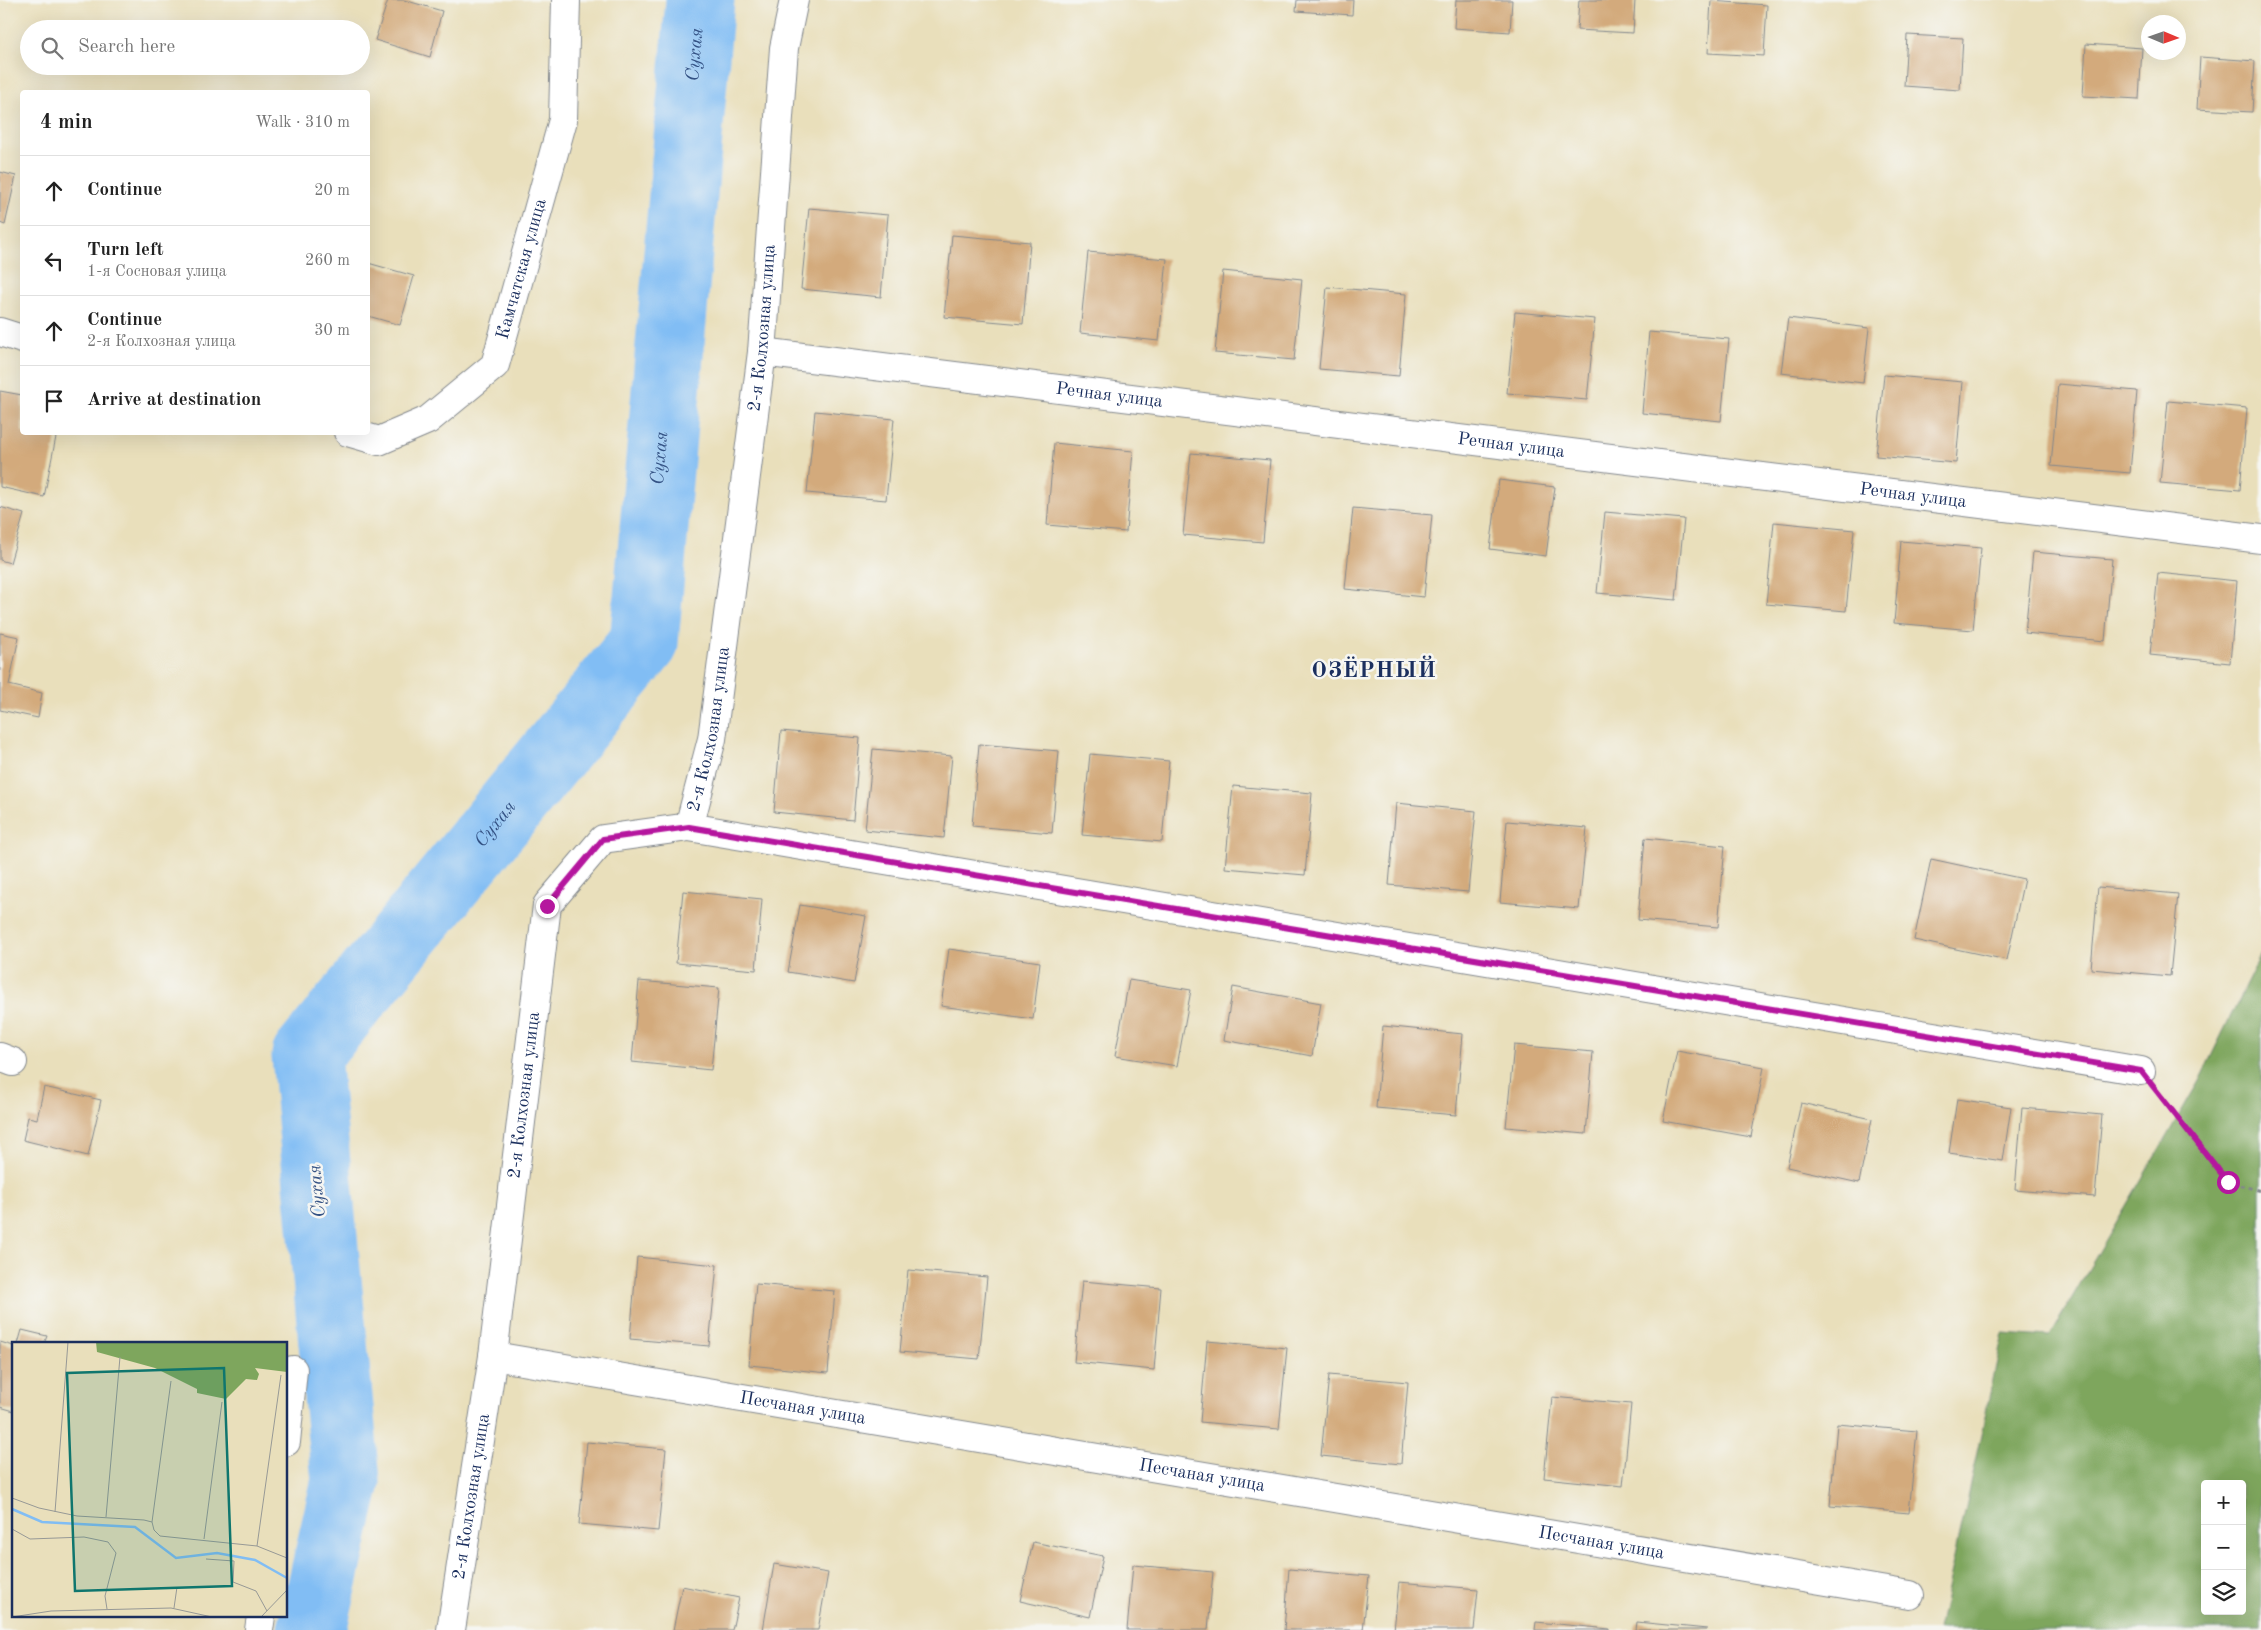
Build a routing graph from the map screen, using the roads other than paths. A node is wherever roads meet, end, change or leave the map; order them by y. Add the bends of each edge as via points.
1 (566, 0) edge
2 (794, 0) edge
3 (0, 332) edge
4 (20, 338) edge
5 (762, 352) junction
6 (357, 435) edge
7 (2261, 539) edge
8 (689, 827) junction
9 (2141, 1071) road end
10 (493, 1356) junction
11 (293, 1370) dead end
12 (288, 1421) edge
13 (1910, 1595) dead end
14 (451, 1630) edge

1 - 6 street, Камчатская улица via 563,120 495,365 428,420 379,442
2 - 5 street, 2-я Колхозная улица via 784,48
3 - 4 street
5 - 7 street, Речная улица
5 - 8 street, 2-я Колхозная улица via 712,739
8 - 9 street
8 - 10 street, 2-я Колхозная улица via 603,839 547,906
10 - 13 street, Песчаная улица
10 - 14 street, 2-я Колхозная улица
11 - 12 street

